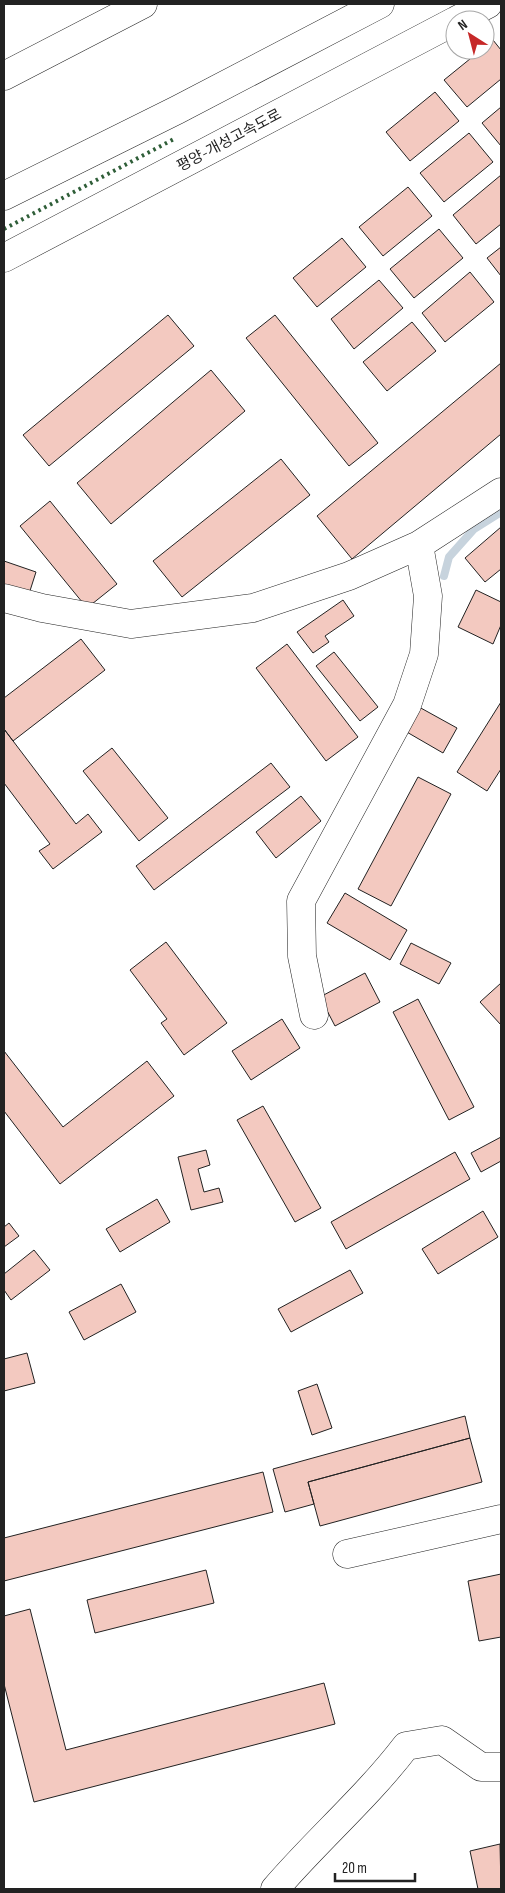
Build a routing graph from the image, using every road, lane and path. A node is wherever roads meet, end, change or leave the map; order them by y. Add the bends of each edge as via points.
1 (143, 4) edge
2 (380, 4) edge
3 (488, 4) edge
4 (477, 10) edge
5 (445, 27) edge
6 (4, 76) edge
7 (4, 196) edge
8 (4, 258) edge
9 (501, 492) edge
10 (419, 545) junction
11 (4, 598) edge
12 (314, 1015) dead end
13 (501, 1518) edge
14 (347, 1554) dead end
15 (501, 1767) edge
16 (275, 1889) edge

1 - 6 main road
2 - 7 main road
3 - 4 main road, 평양-개성고속도로
5 - 8 main road, 평양-개성고속도로
9 - 10 main road
10 - 11 main road via 349,576 253,608 139,623 42,608
10 - 12 main road via 428,596 424,654 407,704 302,901 302,956
13 - 14 main road
15 - 16 main road via 481,1767 442,1740 406,1746

